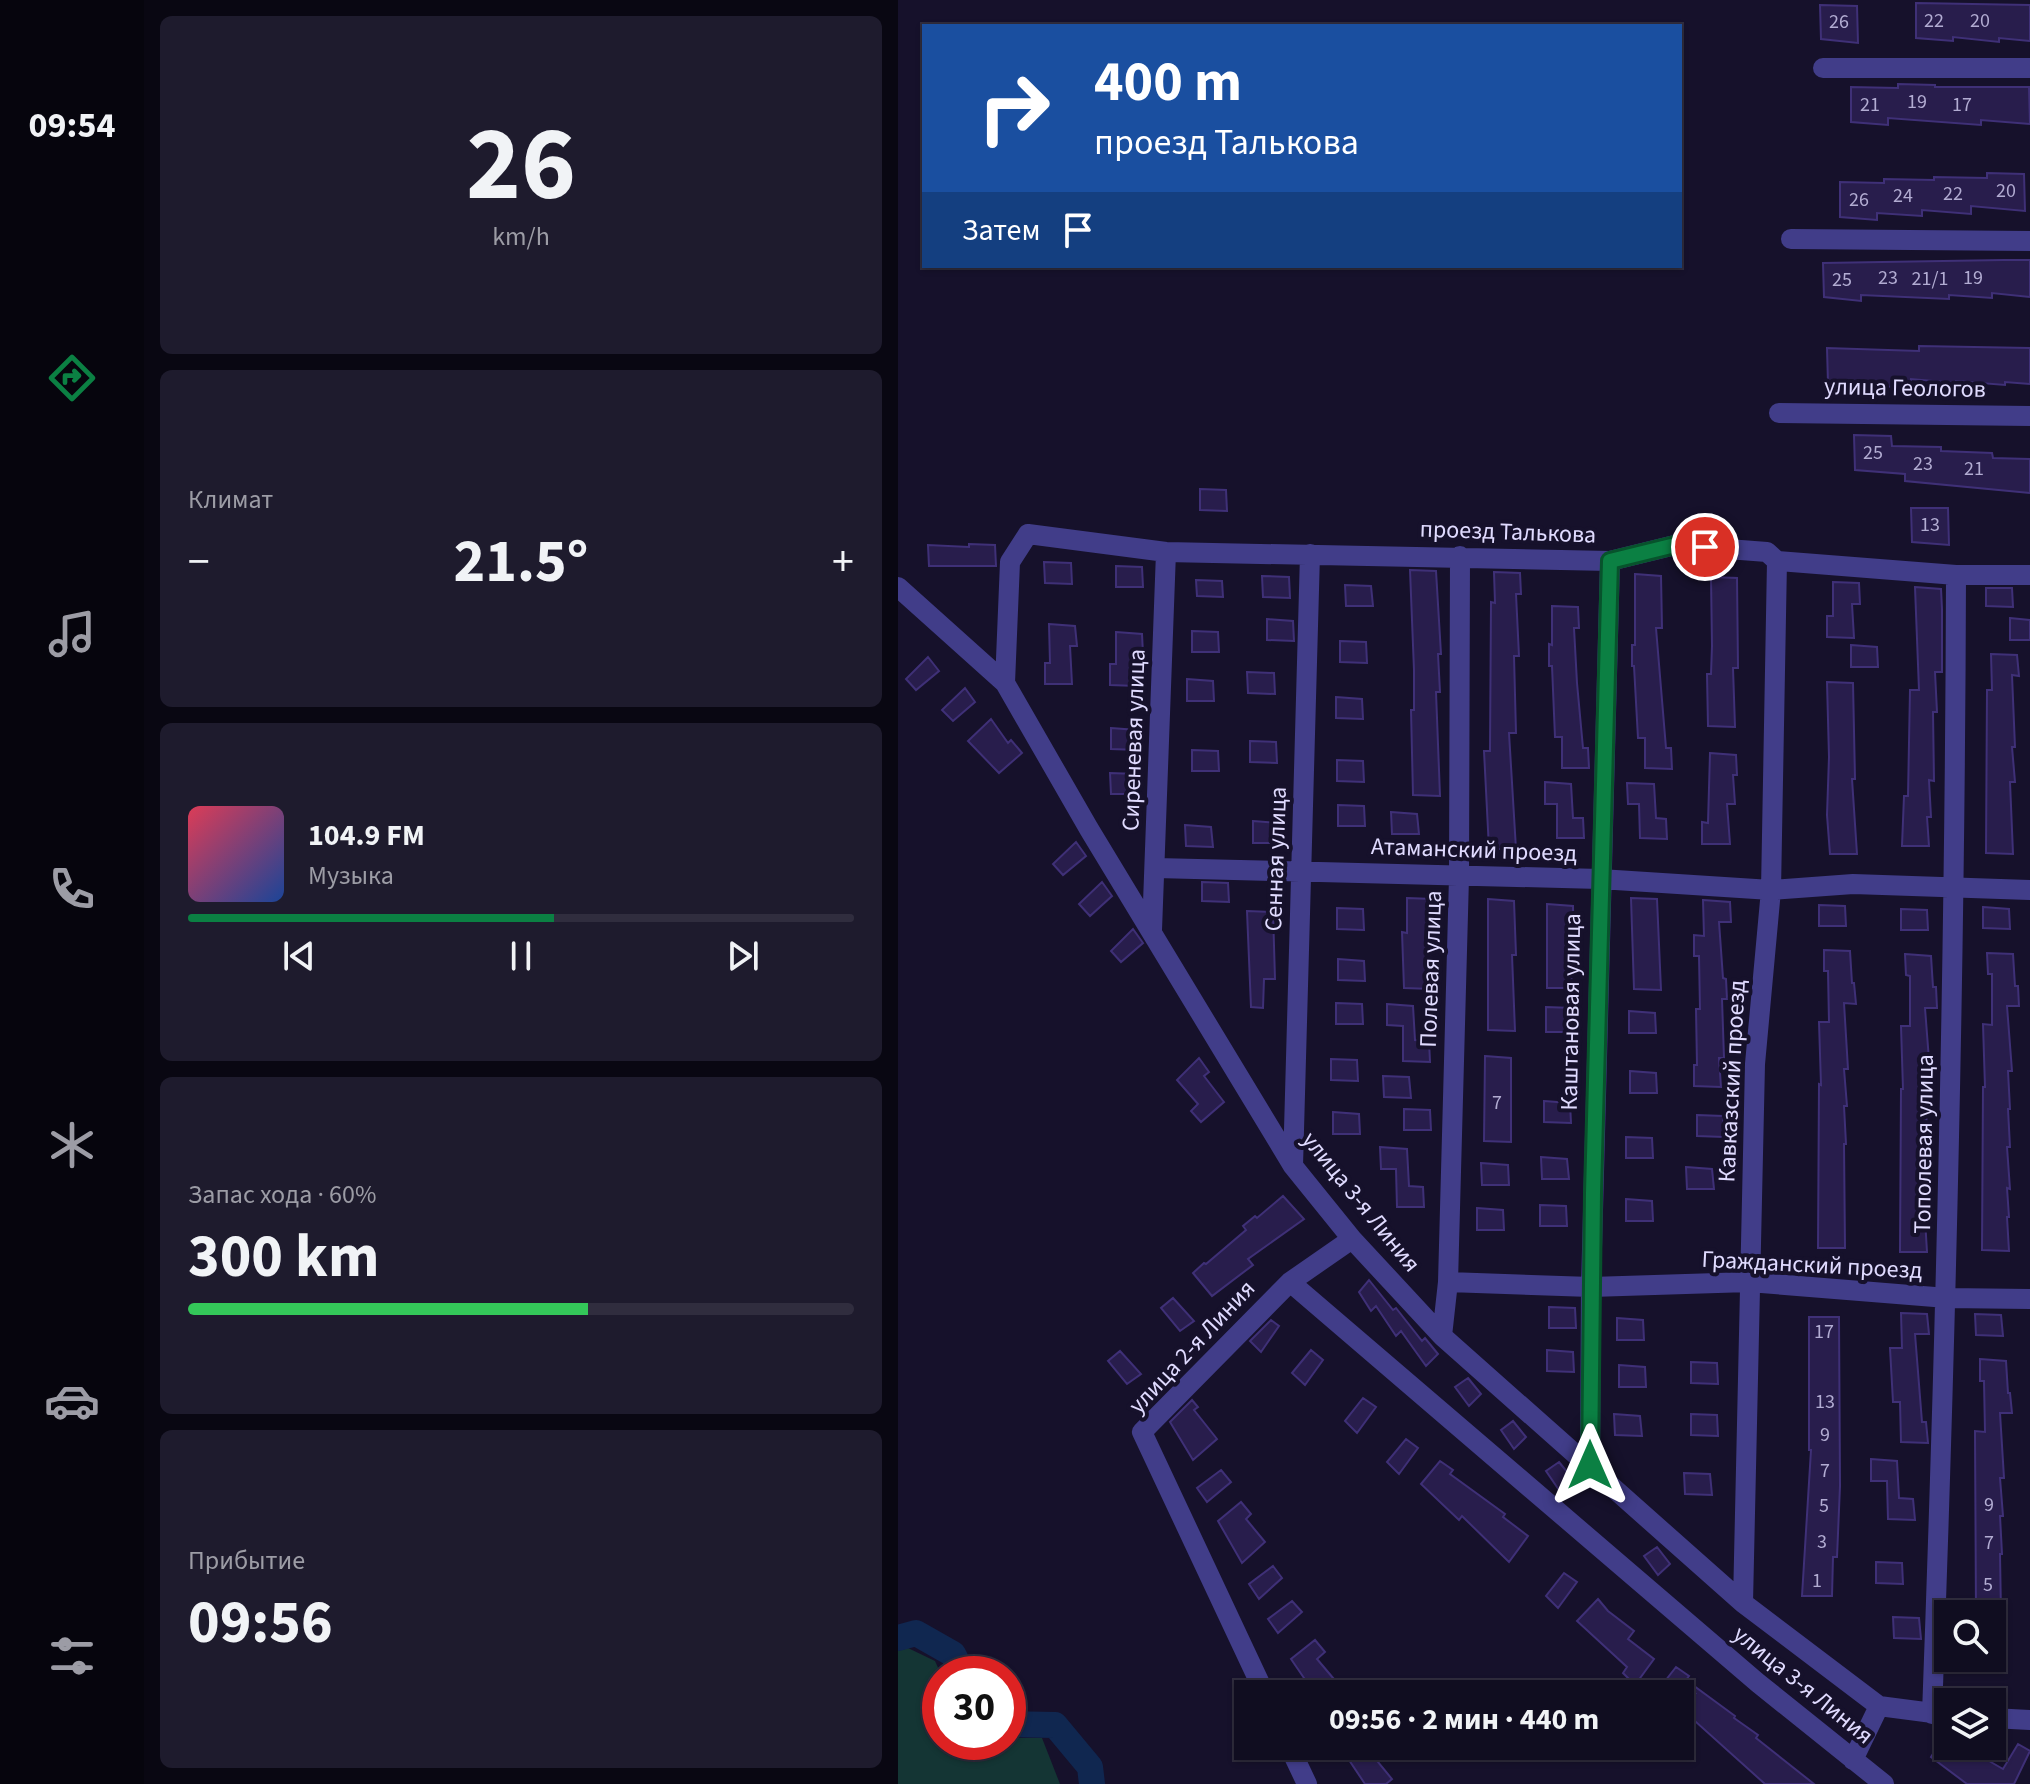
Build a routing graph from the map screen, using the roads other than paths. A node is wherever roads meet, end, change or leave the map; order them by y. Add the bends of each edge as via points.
1 (1823, 68) dead end
2 (2030, 68) edge
3 (1791, 239) dead end
4 (2030, 241) edge
5 (1779, 413) dead end
6 (2030, 416) edge
7 (1166, 552) junction
8 (1310, 554) junction
9 (1460, 556) junction
10 (1610, 561) junction
11 (1777, 561) junction
12 (1956, 575) junction
13 (2030, 575) edge
14 (898, 587) edge
15 (1005, 683) junction
16 (1156, 868) junction
17 (1302, 870) junction
18 (1459, 877) junction
19 (1600, 879) junction
20 (1955, 888) junction
21 (1771, 890) junction
22 (2030, 890) edge
23 (1152, 930) junction
24 (1293, 1166) junction
25 (1352, 1239) junction
26 (1290, 1282) junction
27 (1448, 1282) junction
28 (1749, 1282) junction
29 (1591, 1287) junction
30 (1947, 1298) junction
31 (2030, 1299) edge
32 (1442, 1336) junction
33 (1590, 1465) junction
34 (1743, 1603) junction
35 (1258, 1680) edge
36 (1940, 1688) edge
37 (1879, 1706) junction
38 (1934, 1714) edge
39 (2006, 1719) edge
40 (2030, 1720) edge
41 (1296, 1760) edge
42 (1853, 1760) junction
43 (1307, 1784) edge
44 (1884, 1784) edge

1 - 2 street
3 - 4 street
5 - 6 street, улица Геологов
7 - 8 street, проезд Талькова
7 - 15 street, проезд Талькова via 1028,534 1010,562
7 - 16 street, Сиреневая улица
8 - 9 street, проезд Талькова
8 - 17 street, Сенная улица
9 - 10 street, проезд Талькова
9 - 18 street, Полевая улица
10 - 11 street, проезд Талькова via 1675,545 1767,552
10 - 19 street, Каштановая улица
11 - 12 street, проезд Талькова
11 - 21 street, Кавказский проезд
12 - 13 street, проезд Талькова
12 - 20 street, Тополевая улица
14 - 15 street, улица 3-я Линия
15 - 23 street, улица 3-я Линия
16 - 17 street, Атаманский проезд
16 - 23 street, Сиреневая улица
17 - 18 street, Атаманский проезд
17 - 24 street, Сенная улица
18 - 19 street, Атаманский проезд
18 - 27 street, Полевая улица
19 - 21 street, Атаманский проезд
19 - 29 street, Каштановая улица
20 - 21 street, Атаманский проезд via 1853,884
20 - 22 street, Атаманский проезд
20 - 30 street, Тополевая улица
21 - 28 street, Кавказский проезд via 1755,1064
23 - 24 street, улица 3-я Линия
24 - 25 street, улица 3-я Линия
25 - 26 street, улица 2-я Линия
25 - 32 street, улица 3-я Линия
26 - 35 street, улица 2-я Линия via 1142,1432
26 - 42 street, улица 3-я Линия
27 - 29 street, Гражданский проезд
27 - 32 street, Полевая улица
28 - 29 street, Гражданский проезд
28 - 30 street, Гражданский проезд
28 - 34 street, Кавказский проезд
29 - 33 street, Каштановая улица
30 - 31 street, Гражданский проезд
30 - 36 street, Тополевая улица
32 - 33 street, улица 3-я Линия
33 - 34 street, улица 3-я Линия
34 - 37 street, улица 3-я Линия
37 - 38 street
37 - 42 street
39 - 40 street
41 - 43 street
42 - 44 street, улица 3-я Линия

